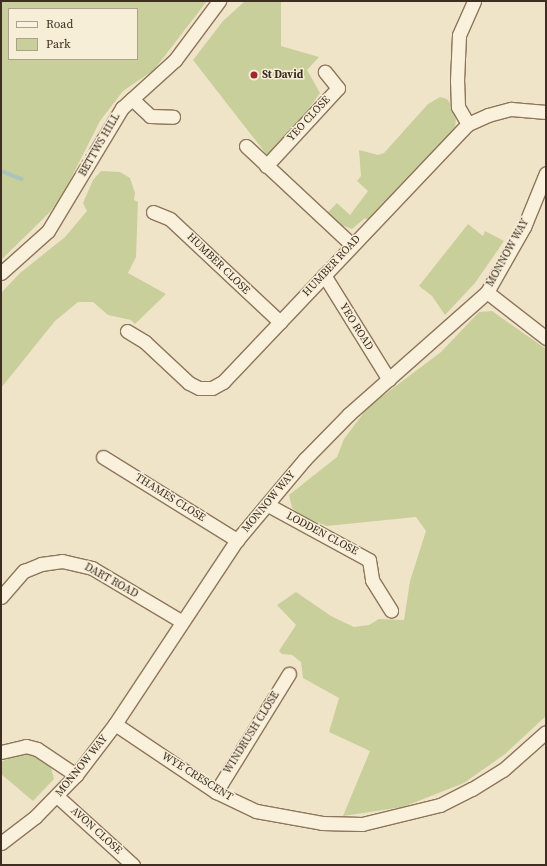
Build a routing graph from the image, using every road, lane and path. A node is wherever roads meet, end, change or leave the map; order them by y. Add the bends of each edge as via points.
1 (219, 1) edge
2 (474, 1) edge
3 (325, 72) dead end
4 (132, 99) junction
5 (546, 112) edge
6 (173, 117) dead end
7 (468, 124) junction
8 (246, 146) dead end
9 (266, 166) junction
10 (546, 173) edge
11 (153, 212) dead end
12 (352, 245) junction
13 (1, 273) edge
14 (324, 275) junction
15 (488, 292) junction
16 (280, 322) junction
17 (127, 331) dead end
18 (546, 338) edge
19 (389, 380) junction
20 (103, 457) dead end
21 (268, 505) junction
22 (237, 540) junction
23 (1, 598) edge
24 (391, 610) dead end
25 (180, 621) junction
26 (289, 674) dead end
27 (115, 724) junction
28 (546, 732) edge
29 (1, 752) edge
30 (76, 775) junction
31 (216, 792) junction
32 (58, 797) junction
33 (1, 843) edge
34 (133, 865) edge

1 - 4 street, BETTWS HILL via 175,60
2 - 7 street via 459,35 456,81 458,107
3 - 9 street, YEO CLOSE via 338,88
4 - 6 street via 150,116
4 - 13 street, BETTWS HILL via 122,108 97,147 77,187 48,231
5 - 7 street, HUMBER ROAD via 511,109
7 - 12 street, HUMBER ROAD
8 - 9 street
9 - 12 street
10 - 15 street, MONNOW WAY via 524,227
11 - 16 street, HUMBER CLOSE via 170,219
12 - 14 street, HUMBER ROAD
14 - 16 street, HUMBER ROAD
14 - 19 street, YEO ROAD
15 - 18 street
15 - 19 street, MONNOW WAY
16 - 17 street, HUMBER ROAD via 223,382 212,388 199,388 189,383 145,342
19 - 21 street, MONNOW WAY via 338,425
20 - 22 street, THAMES CLOSE
21 - 22 street, MONNOW WAY
21 - 24 street, LODDEN CLOSE via 369,560 372,580
22 - 25 street, MONNOW WAY
23 - 25 street, DART ROAD via 24,571 41,564 62,561 92,568
25 - 27 street, MONNOW WAY
26 - 31 street, WINDRUSH CLOSE
27 - 30 street, MONNOW WAY
27 - 31 street, WYE CRESCENT
28 - 31 street, WYE CRESCENT via 503,770 472,789 434,807 362,824 322,823 284,818 256,811
29 - 30 street via 26,746 37,749
30 - 32 street, MONNOW WAY
32 - 33 street, MONNOW WAY
32 - 34 street, AVON CLOSE

